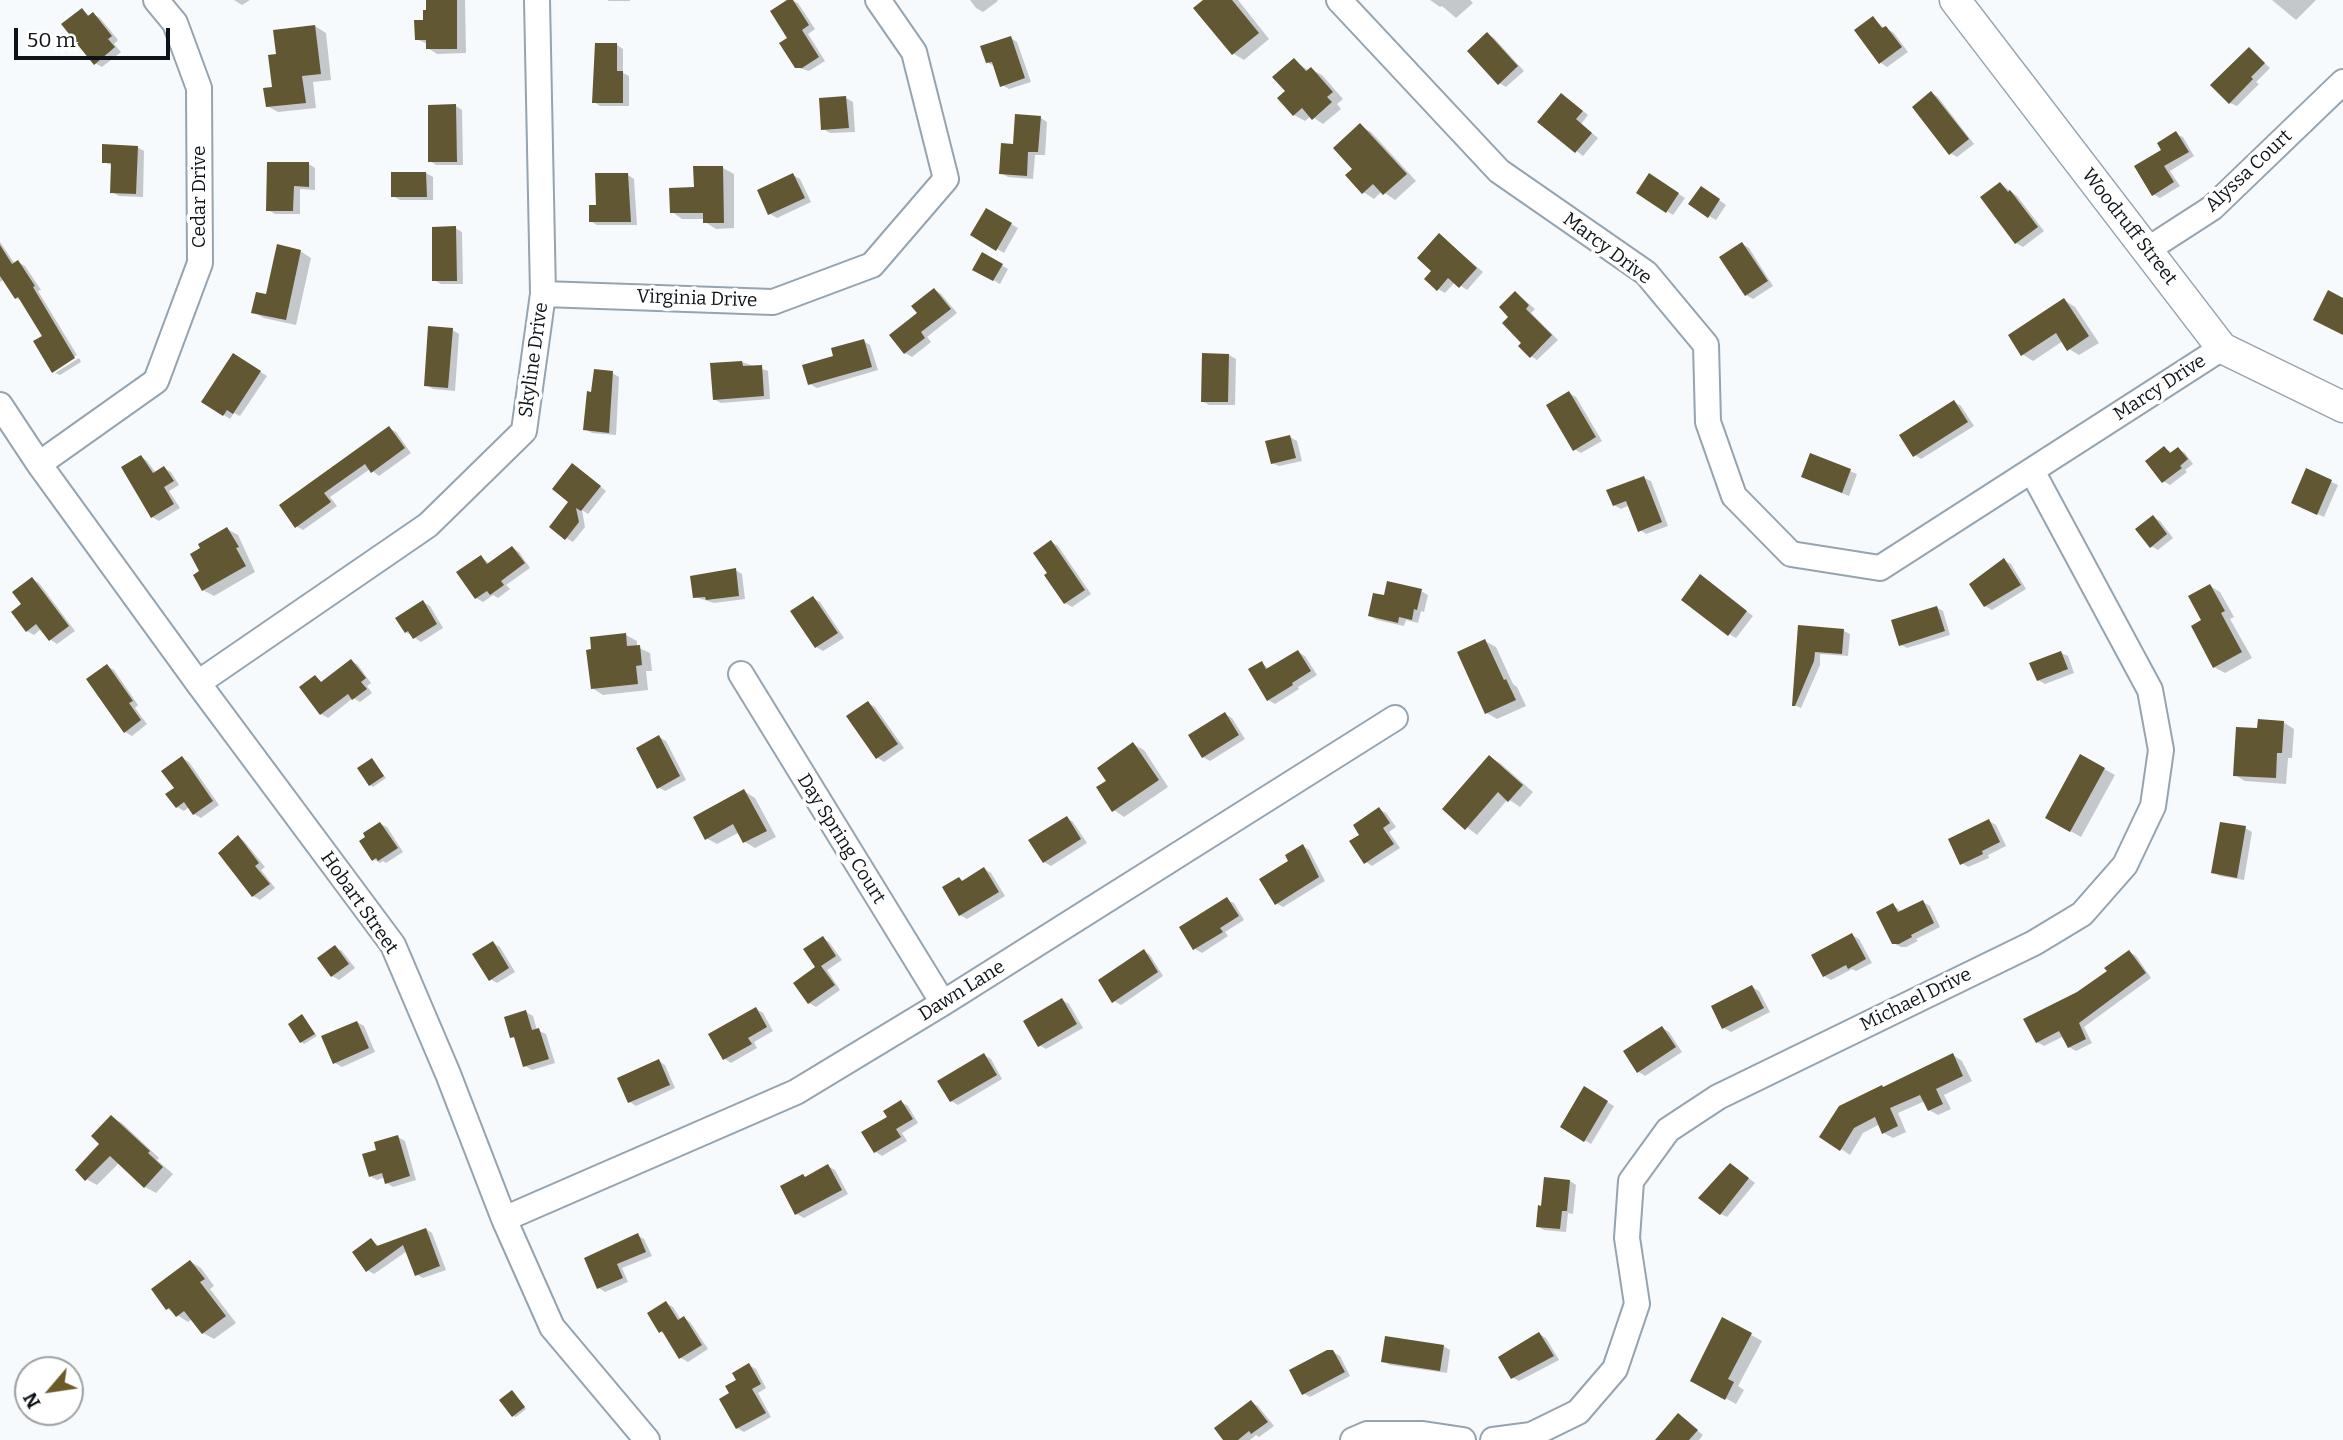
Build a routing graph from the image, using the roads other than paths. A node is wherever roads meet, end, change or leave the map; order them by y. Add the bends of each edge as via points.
1 (156, 0) edge
2 (537, 0) edge
3 (878, 0) edge
4 (1339, 0) edge
5 (1955, 0) edge
6 (2343, 82) edge
7 (2147, 250) junction
8 (543, 294) junction
9 (2222, 348) junction
10 (0, 405) edge
11 (2343, 407) edge
12 (39, 464) junction
13 (2032, 471) junction
14 (741, 674) dead end
15 (198, 683) junction
16 (1395, 718) dead end
17 (943, 1003) junction
18 (504, 1219) junction
19 (647, 1440) edge
20 (1353, 1440) edge
21 (1463, 1440) edge
22 (1493, 1440) edge

1 - 12 street, Cedar Drive via 174,23 199,88 200,263 156,381
2 - 8 street, Skyline Drive
3 - 8 street, Virginia Drive via 914,52 946,180 872,265 773,302
4 - 13 street, Marcy Drive via 1499,171 1646,273 1706,345 1708,422 1734,496 1791,554 1880,568
5 - 7 street, Woodruff Street
6 - 7 street, Alyssa Court via 2212,208
7 - 9 street, Woodruff Street
8 - 15 street, Skyline Drive via 524,431 428,524
9 - 11 street, Woodruff Street
9 - 13 street, Marcy Drive
10 - 12 street, Hobart Street
12 - 15 street, Hobart Street
13 - 22 street, Michael Drive via 2150,690 2161,750 2153,806 2125,865 2082,914 2034,943 1718,1097 1668,1130 1632,1181 1628,1238 1637,1304 1615,1369 1578,1412 1531,1435
14 - 17 street, Day Spring Court
15 - 18 street, Hobart Street via 393,945
16 - 17 street, Dawn Lane
17 - 18 street, Dawn Lane via 796,1092
18 - 19 street, Hobart Street via 552,1327
20 - 21 street via 1367,1434 1423,1434

